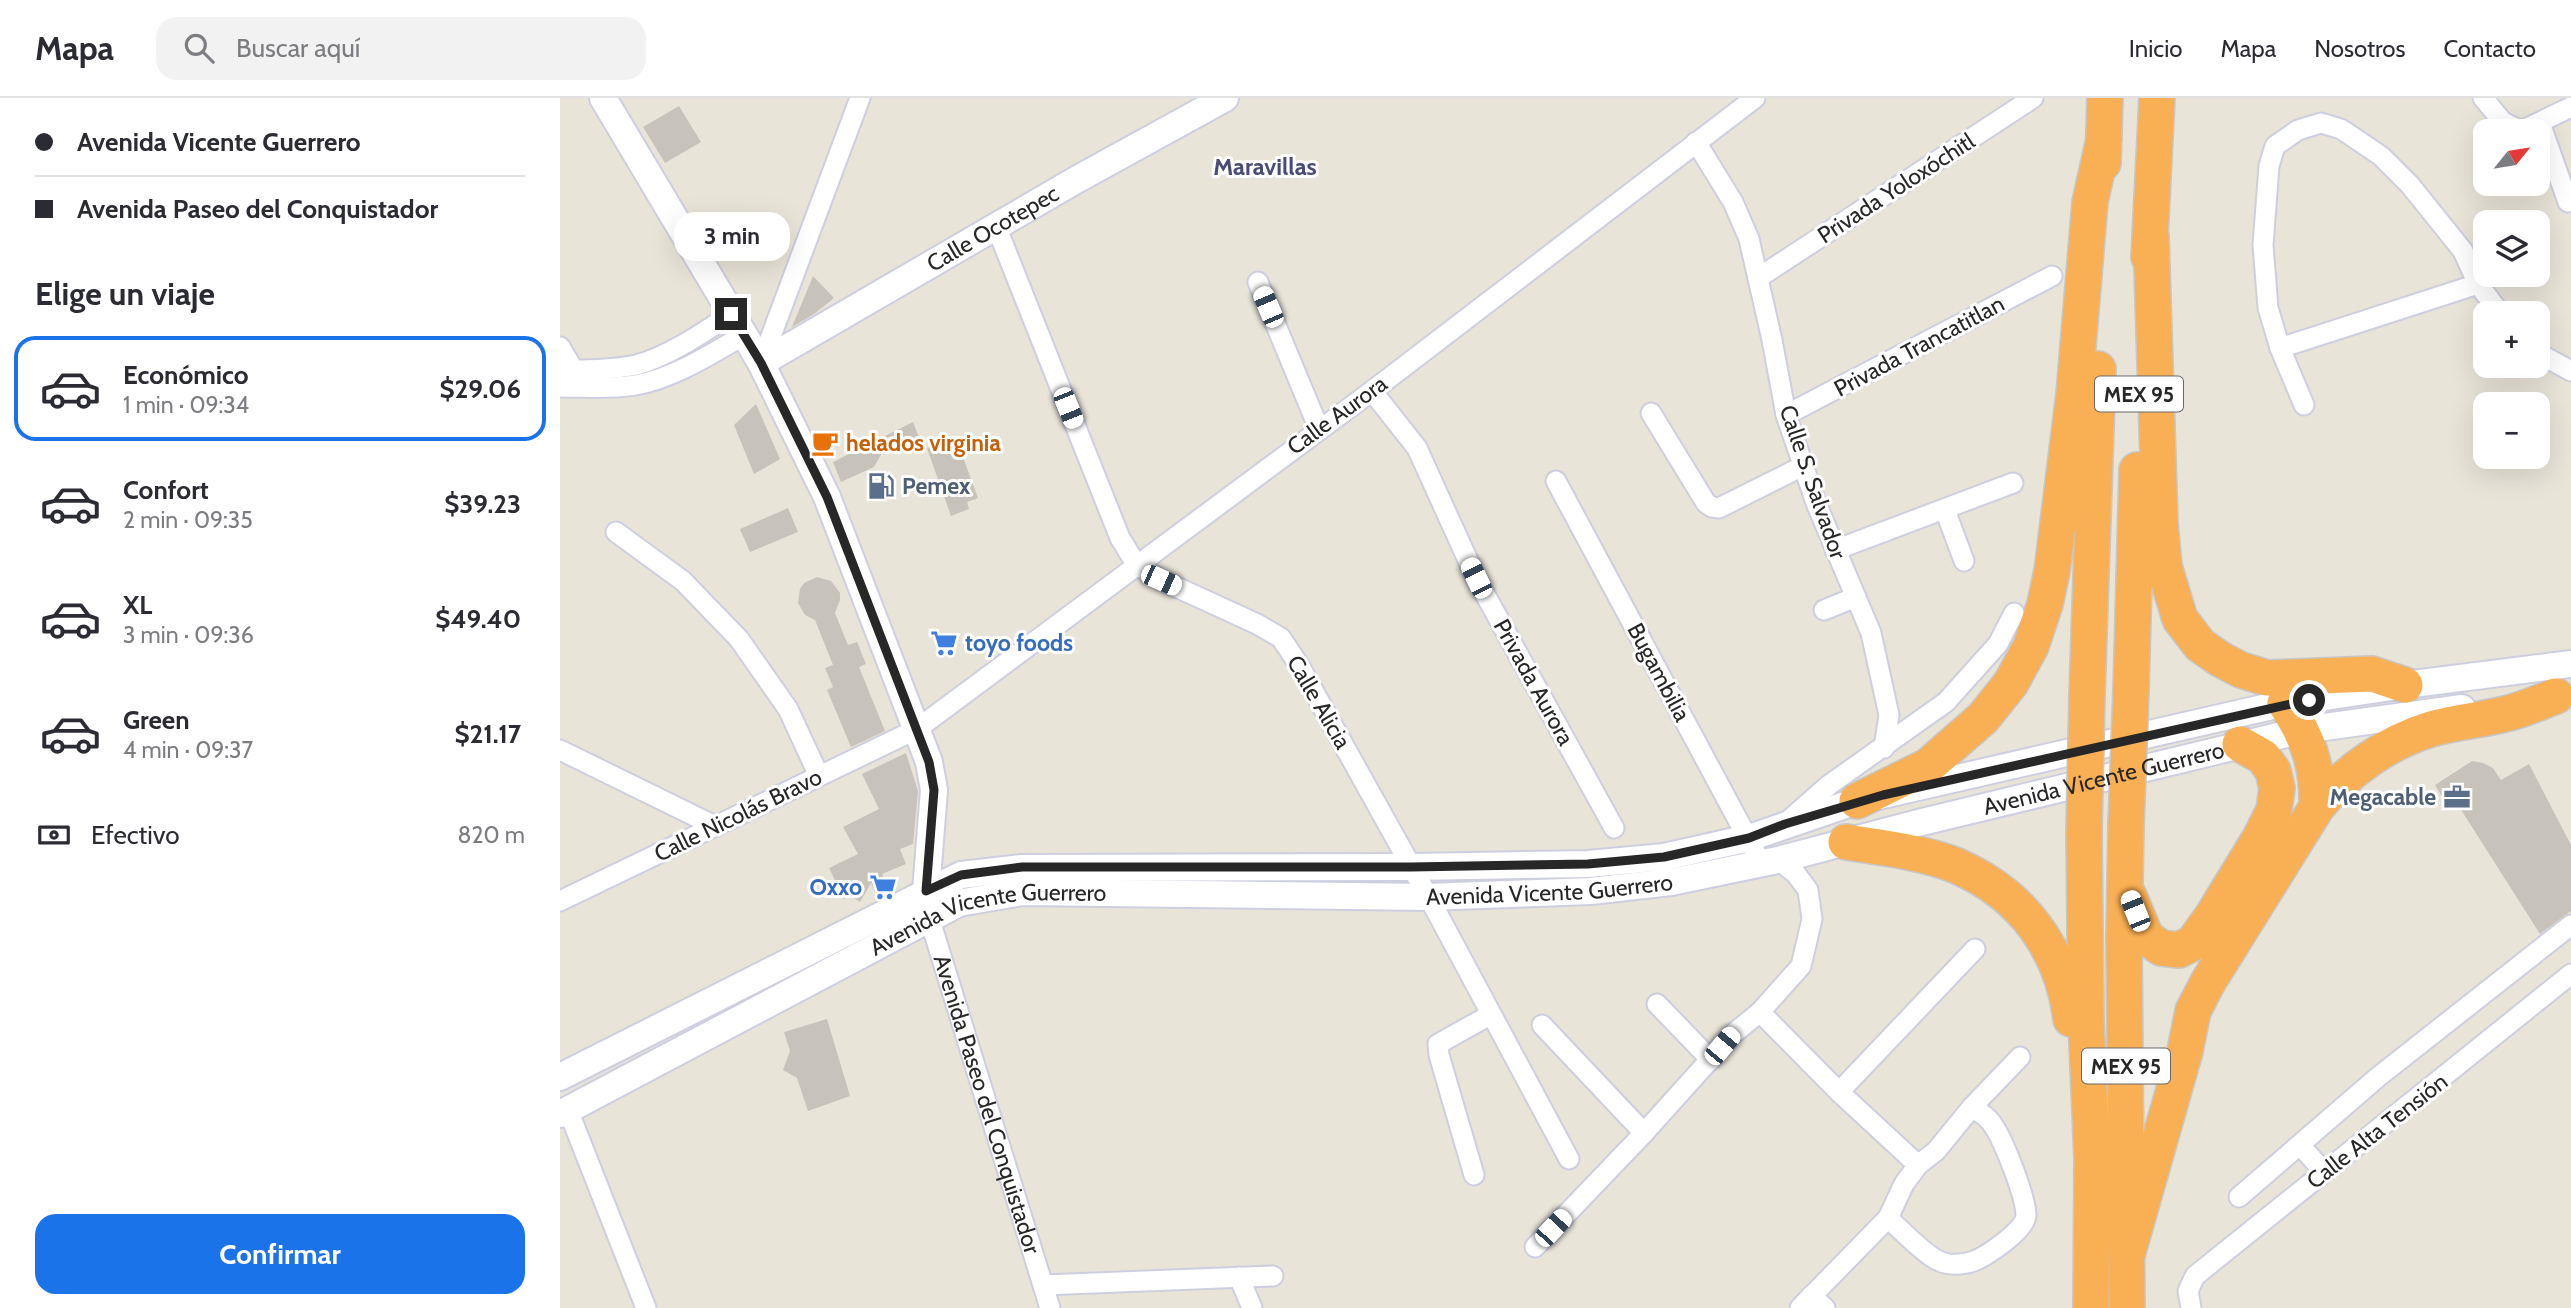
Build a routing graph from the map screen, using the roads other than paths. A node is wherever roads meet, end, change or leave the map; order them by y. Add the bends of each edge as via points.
1 (603, 98) edge
2 (860, 98) edge
3 (1755, 98) edge
4 (2033, 98) edge
5 (2105, 98) edge
6 (2157, 98) edge
7 (2483, 98) edge
8 (1220, 100) edge
9 (2571, 107) edge
10 (2500, 119) edge
11 (2548, 119) edge
12 (2104, 139) junction
13 (1696, 142) junction
14 (2550, 151) edge
15 (2568, 202) dead end
16 (996, 226) junction
17 (2151, 236) junction
18 (2473, 273) edge
19 (2052, 276) dead end
20 (1758, 278) junction
21 (1258, 282) dead end
22 (2473, 286) edge
23 (2480, 287) edge
24 (2491, 301) edge
25 (738, 325) junction
26 (560, 347) edge
27 (2280, 348) junction
28 (2550, 360) edge
29 (761, 363) junction
30 (567, 370) edge
31 (2571, 371) edge
32 (560, 387) edge
33 (584, 387) junction
34 (1372, 391) junction
35 (2304, 405) dead end
36 (1651, 413) dead end
37 (1786, 415) junction
38 (1319, 429) junction
39 (1803, 466) junction
40 (1556, 481) dead end
41 (2013, 484) dead end
42 (1945, 510) junction
43 (616, 532) dead end
44 (1835, 550) junction
45 (1964, 561) dead end
46 (1136, 564) junction
47 (1856, 597) junction
48 (1824, 610) dead end
49 (2014, 613) dead end
50 (2571, 664) edge
51 (2404, 685) junction
52 (2564, 695) edge
53 (2294, 717) junction
54 (917, 729) junction
55 (2240, 744) junction
56 (1884, 748) junction
57 (560, 750) edge
58 (819, 776) junction
59 (1910, 788) junction
60 (1857, 801) junction
61 (2317, 807) junction
62 (1918, 823) junction
63 (1785, 824) junction
64 (715, 825) junction
65 (1614, 828) dead end
66 (1749, 838) junction
67 (1846, 842) junction
68 (1770, 862) junction
69 (1411, 867) junction
70 (2125, 885) junction
71 (1427, 897) junction
72 (560, 901) edge
73 (928, 904) junction
74 (2571, 925) edge
75 (1975, 948) dead end
76 (2571, 974) edge
77 (1657, 1004) dead end
78 (1760, 1012) junction
79 (1490, 1015) junction
80 (1542, 1025) dead end
81 (2021, 1057) dead end
82 (1711, 1060) junction
83 (560, 1077) edge
84 (1839, 1092) junction
85 (1972, 1107) junction
86 (564, 1112) edge
87 (2090, 1112) junction
88 (1644, 1133) junction
89 (2300, 1145) junction
90 (1569, 1159) dead end
91 (1918, 1165) junction
92 (2325, 1172) junction
93 (1474, 1175) dead end
94 (2239, 1197) dead end
95 (1888, 1218) junction
96 (1535, 1247) dead end
97 (2127, 1255) junction
98 (1273, 1276) dead end
99 (1239, 1277) junction
100 (1043, 1285) junction
101 (2190, 1300) edge
102 (1812, 1304) edge
103 (646, 1308) edge
104 (1050, 1308) edge
105 (1252, 1308) edge
106 (2091, 1308) edge
107 (2127, 1308) edge

1 - 25 main road, Avenida Paseo del Conquistador
2 - 29 street
3 - 13 street, Calle Aurora
4 - 20 street, Privada Yoloxóchitl
5 - 12 highway, MEX 95
6 - 17 highway, MEX 95
7 - 10 street
8 - 16 main road, Calle Ocotepec
9 - 11 street
12 - 60 highway via 2090,202 2074,394 2052,571 2031,646 2011,683 1974,726 1928,766
12 - 87 highway, MEX 95, bridge via 2084,832
13 - 20 street, Calle S. Salvador via 1733,202 1749,239
13 - 34 street, Calle Aurora
14 - 15 street
16 - 29 main road, Calle Ocotepec
16 - 46 street, Calle Alicia via 1120,538
17 - 51 highway via 2160,523 2164,566 2180,619 2200,645 2220,659 2267,678 2372,674
17 - 70 highway, MEX 95, bridge via 2139,394
18 - 27 street via 2463,251 2381,156 2341,129 2321,123 2298,130 2275,146 2269,166 2263,245 2268,308
19 - 37 street, Privada Trancatitlan
20 - 37 street, Calle S. Salvador
21 - 38 street
22 - 27 street
23 - 24 street
25 - 29 main road, Avenida Paseo del Conquistador
25 - 30 street via 695,337 637,365
25 - 33 street via 665,376 617,387
26 - 30 street
27 - 35 street
28 - 31 street
29 - 54 main road, Avenida Paseo del Conquistador via 827,497
30 - 33 street
32 - 33 street
34 - 38 street, Calle Aurora
34 - 65 street, Privada Aurora via 1417,448 1476,578
36 - 39 street via 1712,507 1719,508
37 - 39 street, Calle S. Salvador
38 - 46 street, Calle Aurora
39 - 44 street, Calle S. Salvador
40 - 66 street, Bugambilia
41 - 42 street
42 - 44 street
42 - 45 street
43 - 58 street via 683,581 739,639 788,709
44 - 47 street, Calle S. Salvador
46 - 54 street, Calle Aurora
46 - 69 street, Calle Alicia via 1281,638
47 - 48 street
47 - 56 street, Calle S. Salvador via 1871,633 1889,715
49 - 56 street via 1998,644 1955,693
50 - 51 main road, Avenida Vicente Guerrero
51 - 53 main road, Avenida Vicente Guerrero
52 - 53 main road, Avenida Vicente Guerrero via 2412,714
52 - 61 highway via 2508,714 2430,729 2359,766 2335,784
53 - 55 main road, Avenida Vicente Guerrero
53 - 59 main road, Avenida Vicente Guerrero
53 - 61 highway via 2312,757
54 - 58 street, Calle Nicolás Bravo
54 - 73 main road, Avenida Paseo del Conquistador via 934,790
55 - 62 main road, Avenida Vicente Guerrero
55 - 70 highway via 2263,757 2273,771 2277,788 2274,810 2193,943 2179,950 2161,948 2146,937
56 - 63 street via 1829,785
57 - 64 street
58 - 64 street, Calle Nicolás Bravo
59 - 60 main road, Avenida Vicente Guerrero
59 - 62 main road
60 - 63 main road, Avenida Vicente Guerrero
61 - 97 highway via 2193,1012
62 - 67 main road, Avenida Vicente Guerrero
63 - 66 main road, Avenida Vicente Guerrero
64 - 72 street, Calle Nicolás Bravo
66 - 68 street, Bugambilia
66 - 69 main road, Avenida Vicente Guerrero via 1626,862
67 - 68 main road, Avenida Vicente Guerrero
67 - 87 highway via 1955,865 2024,912 2054,956 2067,990 2076,1091
68 - 71 main road, Avenida Vicente Guerrero via 1671,882 1591,891
68 - 78 street via 1796,874 1808,890 1812,919 1801,966
69 - 71 street, Calle Alicia
69 - 73 main road, Avenida Vicente Guerrero via 1022,867 961,875
70 - 97 highway, MEX 95
71 - 73 main road, Avenida Vicente Guerrero via 1022,892
71 - 79 street, Calle Alicia
73 - 83 main road, Avenida Vicente Guerrero
73 - 86 main road, Avenida Vicente Guerrero
73 - 100 street, Avenida Paseo del Conquistador
74 - 89 street, Calle Alta Tensión via 2378,1077
75 - 84 street
76 - 92 street, Calle Alta Tensión
77 - 82 street
78 - 82 street
78 - 84 street
79 - 90 street, Calle Alicia
79 - 93 street via 1438,1044
80 - 88 street
81 - 85 street
82 - 88 street
84 - 91 street
85 - 91 street
85 - 95 street via 1989,1119 2000,1136 2019,1187 2026,1215 2023,1224 1975,1261 1955,1265 1937,1260
86 - 103 street
87 - 106 highway, MEX 95
88 - 96 street
89 - 92 street
89 - 94 street, Calle Alta Tensión
91 - 95 street
92 - 101 street, Calle Alta Tensión via 2195,1276
95 - 102 street
97 - 107 highway, MEX 95
98 - 99 street
99 - 100 street
99 - 105 street
100 - 104 street, Avenida Paseo del Conquistador

